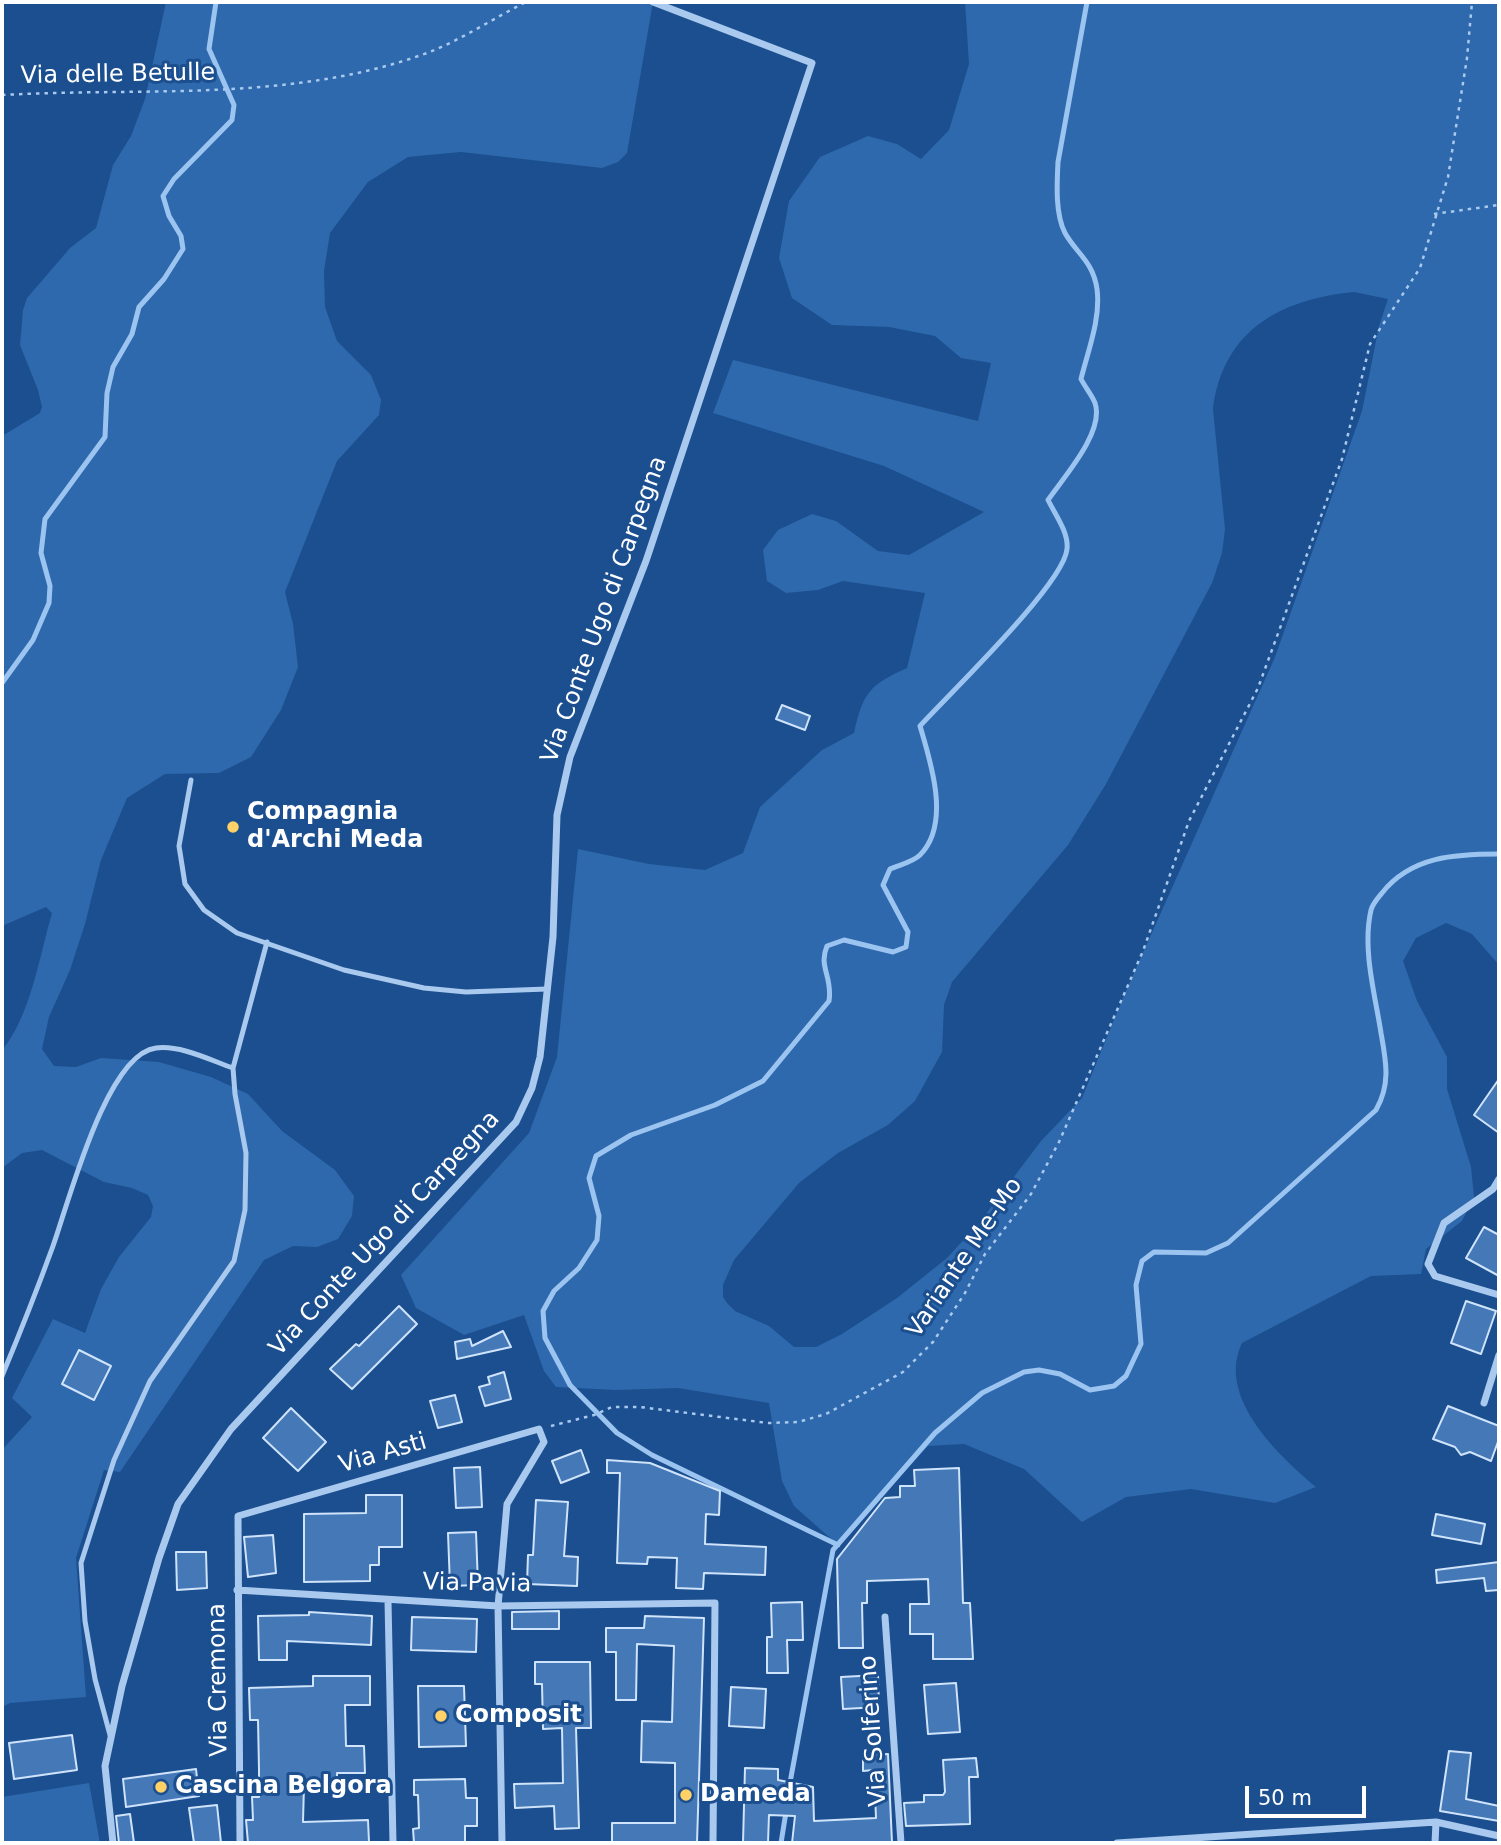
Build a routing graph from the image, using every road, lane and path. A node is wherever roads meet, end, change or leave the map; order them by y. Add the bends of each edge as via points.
1 (526, 2) edge
2 (653, 2) edge
3 (1472, 2) edge
4 (2, 95) edge
5 (1499, 205) edge
6 (1434, 215) junction
7 (191, 779) dead end
8 (267, 942) junction
9 (547, 989) junction
10 (233, 1068) junction
11 (1499, 1179) edge
12 (1499, 1296) edge
13 (1499, 1355) edge
14 (2, 1376) edge
15 (1484, 1402) dead end
16 (539, 1429) junction
17 (238, 1516) joint
18 (237, 1590) junction
19 (388, 1601) junction
20 (498, 1606) junction
21 (886, 1617) dead end
22 (111, 1738) junction
23 (1436, 1822) junction
24 (1499, 1836) edge
25 (1157, 1841) edge
26 (113, 1843) edge
27 (240, 1843) edge
28 (393, 1843) edge
29 (502, 1843) edge
30 (713, 1843) edge
31 (901, 1843) edge
32 (1117, 1843) edge
33 (1435, 1843) edge

1 - 4 path, Via delle Betulle via 428,52 315,83
2 - 9 street, Via Conte Ugo di Carpegna via 812,63 646,561 569,757 557,815
3 - 6 path, Variante Me-Mo via 1448,177
5 - 6 path
6 - 16 path, Variante Me-Mo via 1420,268 1370,344 1342,459 1258,688 1189,821 1143,951 1081,1094 1031,1194 985,1254 933,1342 902,1372 826,1414 798,1422 768,1423 628,1406
7 - 8 lane via 179,846 185,884 204,910 237,933
8 - 9 lane via 344,970 424,988 466,992
8 - 10 lane
9 - 22 street, Via Conte Ugo di Carpegna via 540,1057 516,1122 231,1429 178,1504 151,1584
10 - 14 lane via 183,1051 154,1048 133,1060 87,1142
10 - 22 lane via 246,1153 245,1210 234,1261 150,1381 114,1460 81,1563 89,1644
11 - 12 street via 1493,1189 1444,1223 1428,1264 1435,1276
13 - 15 street
16 - 17 street, Via Asti
16 - 20 street via 544,1442 507,1504
17 - 18 street, Via Cremona
18 - 19 street, Via Pavia
18 - 27 street, Via Cremona
19 - 20 street, Via Pavia
19 - 28 street
20 - 29 street
20 - 30 street, Via Pavia via 715,1603
21 - 31 street, Via Solferino
22 - 26 street, Via Conte Ugo di Carpegna via 105,1766
23 - 24 street
23 - 25 street
23 - 33 street
25 - 32 street

